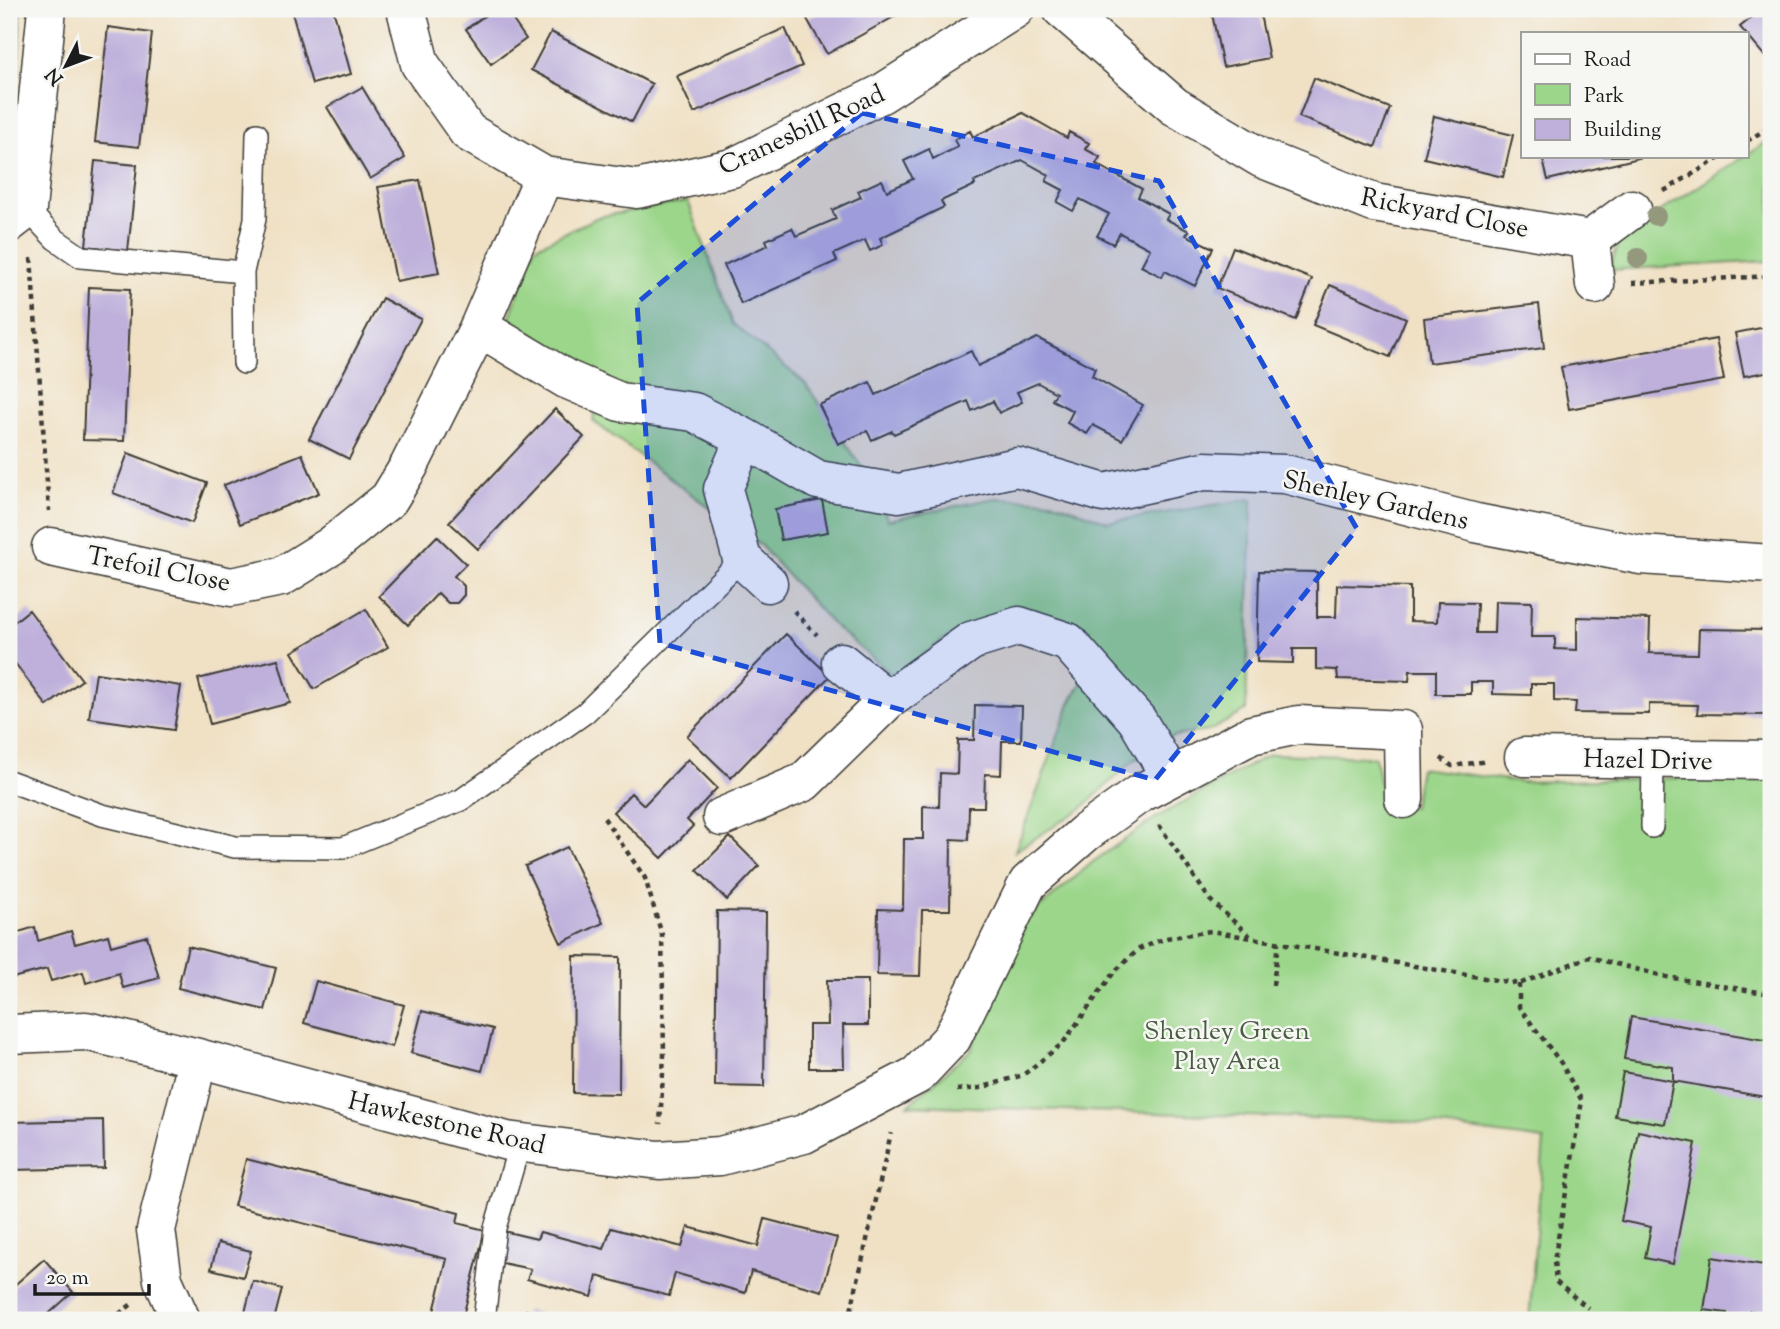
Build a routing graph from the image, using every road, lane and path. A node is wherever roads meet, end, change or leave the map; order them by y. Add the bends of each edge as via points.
1 (47, 9) edge
2 (406, 9) edge
3 (1015, 9) edge
4 (1062, 9) edge
5 (1771, 126) edge
6 (257, 134) dead end
7 (1748, 140) edge
8 (1720, 158) edge
9 (544, 176) junction
10 (1632, 209) joint
11 (18, 216) edge
12 (1590, 240) junction
13 (243, 272) junction
14 (1771, 276) edge
15 (1595, 285) joint
16 (479, 327) junction
17 (244, 363) dead end
18 (745, 438) junction
19 (51, 547) joint
20 (1771, 564) edge
21 (755, 571) junction
22 (841, 662) joint
23 (888, 700) junction
24 (1403, 730) junction
25 (1524, 757) joint
26 (1653, 760) junction
27 (1771, 760) edge
28 (9, 781) edge
29 (1155, 785) junction
30 (1404, 799) dead end
31 (722, 817) dead end
32 (604, 818) dead end
33 (1652, 827) dead end
34 (1251, 937) junction
35 (1278, 943) junction
36 (1520, 984) junction
37 (1273, 985) dead end
38 (1771, 994) edge
39 (9, 1034) edge
40 (198, 1058) junction
41 (910, 1079) junction
42 (520, 1143) junction
43 (659, 1160) junction
44 (1588, 1308) dead end
45 (181, 1320) edge
46 (484, 1320) edge
47 (849, 1320) edge

1 - 11 street
2 - 9 street, Cranesbill Road via 420,64 468,132
3 - 9 street, Cranesbill Road via 881,94 732,168 637,189
4 - 12 street, Rickyard Close via 1174,106 1261,159 1374,203
5 - 7 path
6 - 13 lane via 255,219
8 - 10 path
9 - 16 street, Trefoil Close
10 - 12 street
11 - 13 lane via 81,257
11 - 19 path, Trefoil Close
12 - 15 street
13 - 17 lane
14 - 15 path
16 - 18 street, Shenley Gardens via 566,379 620,402 694,412
16 - 19 street, Trefoil Close via 389,499 331,546 281,577 231,587
18 - 20 street, Shenley Gardens via 818,480 899,493 1017,467 1104,493 1204,471 1285,474 1476,523 1642,555
18 - 21 street via 723,489
21 - 22 path
21 - 28 lane via 585,713 461,800 343,848 235,847 102,815
22 - 23 street
23 - 29 street via 971,641 1019,626 1068,642 1137,720
23 - 31 street via 804,782
24 - 25 path via 1452,766
24 - 29 street, Hawkestone Road via 1298,725 1251,735
24 - 30 street
25 - 26 street, Hazel Drive
26 - 27 street, Hazel Drive
26 - 33 lane
29 - 34 path via 1210,900
29 - 41 street, Hawkestone Road via 1085,833 1028,883 952,1038
32 - 43 path via 645,878 662,935 664,1056
34 - 35 path
34 - 41 path via 1211,931 1166,937 1139,949 1114,972 1063,1044 1023,1074 980,1088 936,1092
35 - 36 path
35 - 37 path
36 - 38 path via 1589,957
36 - 44 path via 1519,1007 1561,1063 1581,1101 1554,1261 1556,1282
39 - 40 street, Hawkestone Road via 86,1031
40 - 42 street, Hawkestone Road
40 - 45 street via 156,1230 163,1280
41 - 43 street, Hawkestone Road via 804,1133 720,1156
41 - 47 path
42 - 43 street, Hawkestone Road
42 - 46 lane via 495,1228

